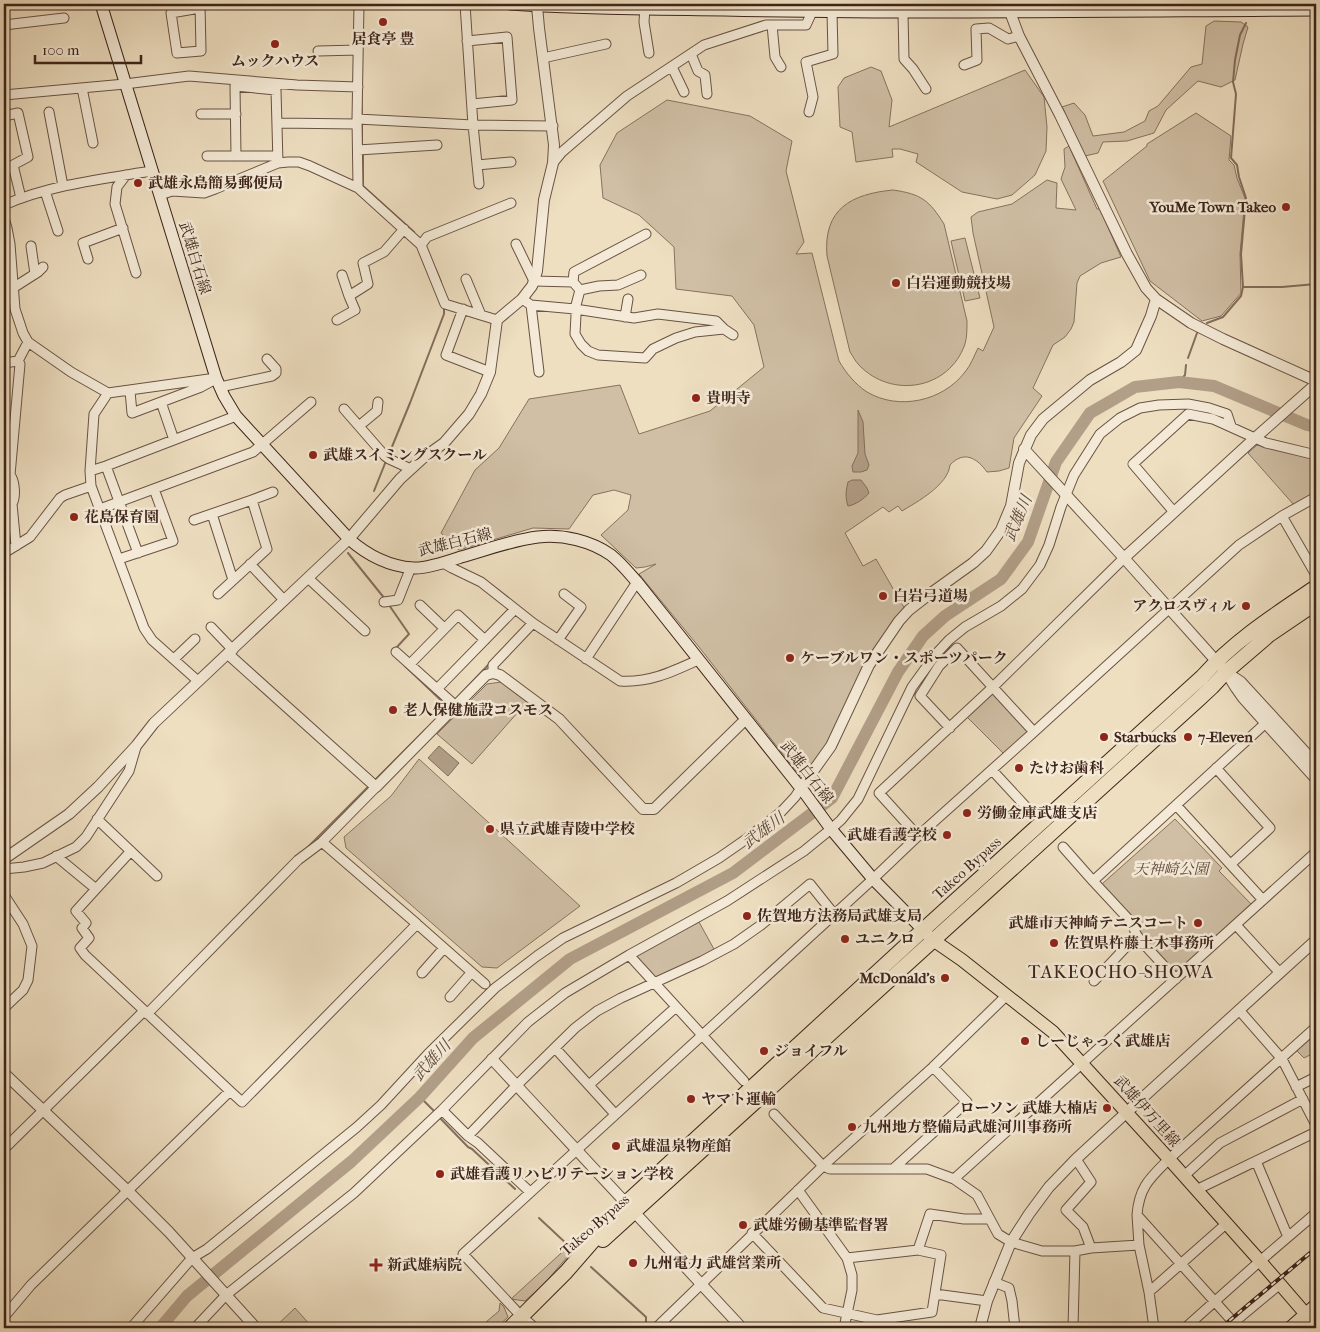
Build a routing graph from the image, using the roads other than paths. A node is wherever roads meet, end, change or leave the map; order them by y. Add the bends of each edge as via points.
1 (101, 4) edge
2 (359, 4) edge
3 (465, 4) edge
4 (510, 4) edge
5 (532, 5) edge
6 (577, 5) edge
7 (200, 6) edge
8 (645, 8) junction
9 (813, 8) edge
10 (883, 8) edge
11 (953, 8) edge
12 (1316, 10) edge
13 (832, 12) junction
14 (1010, 12) junction
15 (903, 13) junction
16 (64, 18) dead end
17 (4, 25) edge
18 (772, 25) junction
19 (1019, 36) junction
20 (467, 41) junction
21 (606, 44) dead end
22 (358, 50) junction
23 (318, 51) dead end
24 (649, 53) dead end
25 (691, 54) junction
26 (543, 58) junction
27 (964, 65) dead end
28 (672, 67) junction
29 (781, 67) dead end
30 (932, 79) dead end
31 (125, 84) junction
32 (358, 87) junction
33 (82, 88) junction
34 (684, 92) dead end
35 (706, 94) dead end
36 (4, 95) edge
37 (472, 104) junction
38 (49, 112) dead end
39 (809, 112) dead end
40 (201, 114) dead end
41 (236, 114) junction
42 (4, 116) edge
43 (357, 121) junction
44 (277, 123) junction
45 (473, 125) junction
46 (552, 126) junction
47 (93, 143) dead end
48 (437, 145) dead end
49 (361, 150) junction
50 (207, 156) dead end
51 (236, 156) junction
52 (277, 160) junction
53 (511, 162) dead end
54 (553, 163) junction
55 (477, 165) junction
56 (151, 171) junction
57 (126, 175) junction
58 (479, 184) dead end
59 (63, 186) junction
60 (358, 188) junction
61 (45, 191) junction
62 (160, 196) junction
63 (21, 198) junction
64 (511, 203) dead end
65 (4, 205) edge
66 (4, 222) edge
67 (123, 228) junction
68 (404, 229) junction
69 (58, 231) dead end
70 (646, 234) dead end
71 (516, 244) dead end
72 (421, 245) junction
73 (31, 246) dead end
74 (88, 259) dead end
75 (7, 262) edge
76 (43, 267) dead end
77 (136, 273) dead end
78 (35, 274) junction
79 (641, 274) dead end
80 (342, 275) dead end
81 (466, 279) dead end
82 (534, 281) junction
83 (573, 282) junction
84 (13, 288) junction
85 (580, 290) junction
86 (349, 296) junction
87 (1156, 298) junction
88 (522, 299) junction
89 (628, 299) dead end
90 (531, 305) junction
91 (575, 309) junction
92 (463, 310) junction
93 (481, 316) junction
94 (626, 317) junction
95 (337, 320) dead end
96 (497, 320) junction
97 (724, 329) junction
98 (733, 335) dead end
99 (28, 342) junction
100 (267, 359) dead end
101 (18, 361) junction
102 (4, 362) edge
103 (490, 372) junction
104 (539, 372) dead end
105 (218, 383) junction
106 (1316, 383) edge
107 (130, 391) junction
108 (108, 393) junction
109 (160, 402) junction
110 (311, 402) dead end
111 (378, 402) dead end
112 (344, 409) dead end
113 (236, 416) junction
114 (359, 426) junction
115 (1231, 426) junction
116 (1258, 436) junction
117 (174, 440) junction
118 (262, 444) junction
119 (1028, 453) junction
120 (1316, 455) edge
121 (106, 466) junction
122 (411, 469) junction
123 (90, 470) junction
124 (7, 475) edge
125 (91, 486) junction
126 (154, 489) junction
127 (273, 492) dead end
128 (1065, 492) junction
129 (1316, 497) edge
130 (252, 500) junction
131 (119, 502) junction
132 (100, 509) junction
133 (1174, 512) junction
134 (212, 514) junction
135 (1282, 516) junction
136 (194, 520) dead end
137 (348, 539) junction
138 (16, 546) junction
139 (4, 553) edge
140 (138, 553) junction
141 (1124, 558) junction
142 (119, 559) junction
143 (443, 563) junction
144 (250, 564) junction
145 (411, 568) junction
146 (1316, 575) edge
147 (308, 578) junction
148 (233, 580) junction
149 (637, 582) junction
150 (1316, 587) edge
151 (218, 594) dead end
152 (564, 594) dead end
153 (284, 600) junction
154 (387, 602) dead end
155 (1316, 603) edge
156 (420, 605) dead end
157 (516, 609) junction
158 (1169, 609) junction
159 (533, 623) junction
160 (211, 627) dead end
161 (444, 628) junction
162 (365, 631) dead end
163 (195, 639) dead end
164 (485, 640) junction
165 (558, 640) junction
166 (231, 652) junction
167 (396, 652) dead end
168 (586, 658) junction
169 (174, 659) junction
170 (698, 660) junction
171 (410, 664) junction
172 (1221, 666) junction
173 (493, 674) junction
174 (198, 680) junction
175 (993, 687) junction
176 (437, 689) junction
177 (453, 704) junction
178 (746, 720) junction
179 (1270, 720) junction
180 (950, 728) junction
181 (1034, 732) junction
182 (136, 746) junction
183 (1316, 764) edge
184 (1216, 768) junction
185 (992, 770) junction
186 (1315, 775) edge
187 (376, 787) junction
188 (802, 790) junction
189 (1176, 805) junction
190 (1028, 809) dead end
191 (97, 820) junction
192 (831, 829) junction
193 (918, 836) junction
194 (322, 842) junction
195 (1063, 848) dead end
196 (131, 851) junction
197 (1316, 852) edge
198 (56, 856) junction
199 (4, 859) edge
200 (1230, 864) junction
201 (4, 869) edge
202 (158, 876) dead end
203 (873, 879) junction
204 (1093, 881) junction
205 (96, 890) junction
206 (4, 895) edge
207 (1263, 900) junction
208 (834, 914) junction
209 (417, 924) junction
210 (1236, 925) junction
211 (923, 930) junction
212 (934, 940) junction
213 (1316, 940) edge
214 (1141, 941) junction
215 (444, 948) junction
216 (629, 955) junction
217 (422, 973) dead end
218 (471, 973) junction
219 (1280, 973) junction
220 (1176, 979) junction
221 (1094, 980) dead end
222 (654, 983) junction
223 (484, 984) dead end
224 (1006, 996) junction
225 (450, 997) dead end
226 (676, 1007) junction
227 (4, 1008) edge
228 (1239, 1010) junction
229 (146, 1013) junction
230 (1316, 1028) edge
231 (702, 1035) junction
232 (555, 1048) junction
233 (492, 1059) junction
234 (1282, 1059) junction
235 (1082, 1064) junction
236 (933, 1066) junction
237 (4, 1072) edge
238 (1316, 1077) edge
239 (744, 1081) dead end
240 (517, 1085) junction
241 (589, 1085) junction
242 (1296, 1087) junction
243 (230, 1091) junction
244 (1303, 1099) junction
245 (43, 1110) junction
246 (442, 1110) junction
247 (1127, 1112) junction
248 (615, 1114) junction
249 (774, 1114) dead end
250 (1316, 1125) edge
251 (1316, 1132) edge
252 (468, 1136) junction
253 (4, 1149) edge
254 (577, 1150) junction
255 (1076, 1159) junction
256 (1169, 1159) junction
257 (1256, 1161) junction
258 (823, 1166) junction
259 (894, 1168) junction
260 (1184, 1176) junction
261 (954, 1179) junction
262 (798, 1190) junction
263 (1196, 1190) junction
264 (128, 1191) junction
265 (530, 1192) junction
266 (630, 1208) junction
267 (1316, 1213) edge
268 (1137, 1215) junction
269 (989, 1219) junction
270 (1227, 1223) junction
271 (752, 1233) junction
272 (1288, 1237) junction
273 (1011, 1242) junction
274 (1139, 1245) junction
275 (1091, 1248) junction
276 (918, 1250) junction
277 (1075, 1251) junction
278 (847, 1258) junction
279 (193, 1259) junction
280 (1260, 1261) junction
281 (1181, 1264) junction
282 (994, 1282) junction
283 (1280, 1284) junction
284 (701, 1285) junction
285 (1149, 1292) junction
286 (935, 1294) junction
287 (225, 1295) junction
288 (987, 1300) junction
289 (1215, 1301) junction
290 (1316, 1305) edge
291 (214, 1308) junction
292 (847, 1314) junction
293 (1306, 1314) junction
294 (4, 1317) edge
295 (522, 1317) junction
296 (1233, 1326) edge
297 (1316, 1326) edge
298 (131, 1328) edge
299 (195, 1328) edge
300 (203, 1328) edge
301 (256, 1328) edge
302 (510, 1328) edge
303 (536, 1328) edge
304 (656, 1328) edge
305 (742, 1328) edge
306 (844, 1328) edge
307 (980, 1328) edge
308 (1014, 1328) edge
309 (1073, 1328) edge
310 (1154, 1328) edge
311 (1185, 1328) edge
312 (1290, 1328) edge

1 - 31 main road, 武雄白石線
2 - 22 street
3 - 20 street
4 - 5 main road
5 - 6 main road
5 - 26 street
6 - 8 main road
7 - 7 street via 201,51 177,53 171,13
8 - 9 main road
8 - 24 street
9 - 13 main road
9 - 18 street via 806,25
10 - 13 main road
10 - 15 main road
11 - 14 main road
11 - 15 main road
12 - 14 main road
13 - 39 street via 833,54 806,62 813,97
14 - 19 street
15 - 30 street via 904,59 924,86
16 - 17 street
18 - 25 street via 704,45
18 - 29 street via 775,57
19 - 27 street via 1008,39 989,28 976,29 977,60
19 - 87 street via 1127,254 1146,288
20 - 37 street
20 - 37 street via 506,37 512,100
21 - 26 street
22 - 23 street
22 - 32 street
25 - 28 street
25 - 35 street via 698,71 705,75
26 - 46 street
28 - 34 street
28 - 54 street via 627,96
31 - 32 street via 189,76
31 - 33 street
31 - 56 main road, 武雄白石線
32 - 43 street
33 - 36 street
33 - 47 street
37 - 45 street
38 - 59 street
40 - 41 street
41 - 44 street via 235,86 276,90
41 - 51 street
42 - 63 street via 18,113 28,157 14,164
43 - 44 street
43 - 45 street
43 - 49 street
44 - 52 street
45 - 46 street
45 - 55 street
46 - 54 street
48 - 49 street
49 - 60 street
50 - 51 street
51 - 52 street
52 - 60 street via 299,162
52 - 62 street via 215,189 172,191
53 - 55 street
54 - 82 street via 544,200
55 - 58 street
56 - 57 street
56 - 62 main road, 武雄白石線
57 - 59 street
57 - 67 street via 117,187 115,204
59 - 61 street
60 - 68 street
61 - 63 street
61 - 69 street
62 - 105 main road, 武雄白石線
63 - 65 street
64 - 72 street via 427,237
66 - 75 street via 10,244
67 - 74 street via 83,243
67 - 77 street
68 - 72 street
68 - 86 street via 384,252 364,263 368,284
70 - 83 street via 574,272
71 - 82 street
72 - 92 street via 445,304
73 - 78 street
75 - 84 street
76 - 78 street
78 - 84 street
79 - 85 street via 618,285
80 - 86 street
81 - 93 street
82 - 83 street
82 - 88 street
83 - 85 street
84 - 99 street via 15,309
85 - 91 street
86 - 95 street via 355,310
87 - 106 street via 1191,323
87 - 119 street via 1136,350 1090,380 1043,420 1031,435
88 - 90 street
88 - 96 street
89 - 94 street
90 - 91 street
90 - 104 street
91 - 94 street
91 - 97 street via 575,334 588,351 598,355 645,358 653,349 676,338
92 - 93 street
92 - 103 street via 446,355
93 - 96 street
94 - 97 street via 658,314 716,320
96 - 103 street
97 - 98 street
99 - 101 street
99 - 108 street
100 - 105 street via 276,369 272,376
101 - 102 street
101 - 124 street
103 - 122 street via 469,414 444,443
105 - 107 street
105 - 109 street
105 - 113 main road, 武雄白石線
106 - 116 street
107 - 108 street
107 - 109 street via 132,413
108 - 123 street via 94,414
109 - 117 street
110 - 118 street
111 - 114 street via 377,411
112 - 114 street
113 - 117 street
113 - 118 main road, 武雄白石線
114 - 122 street via 387,458
115 - 116 street
115 - 128 street via 1228,414 1209,408 1188,404 1140,408 1120,418 1100,434
115 - 133 street via 1188,414 1133,464
116 - 120 street via 1266,443
116 - 133 street
117 - 121 street
118 - 126 street via 253,452
118 - 137 main road, 武雄白石線
119 - 128 street
119 - 188 street via 1017,470 1011,506 1001,530 973,563 899,621 870,665 831,746
121 - 123 street
121 - 131 street
122 - 137 street
123 - 125 street
124 - 138 street via 13,478
125 - 132 street
125 - 138 street via 65,494 30,537
126 - 131 street
126 - 140 street via 173,542
127 - 130 street
128 - 141 street
128 - 192 street via 1040,565 1022,588 965,627 936,654 912,687 858,799
129 - 135 street
130 - 134 street
130 - 144 street via 267,549
131 - 132 street
131 - 140 street
132 - 142 street
133 - 141 street
134 - 136 street
134 - 148 street
135 - 146 street
135 - 158 street via 1239,545
137 - 145 main road, 武雄白石線 via 375,558
137 - 147 street
138 - 139 street
140 - 142 street
141 - 158 street
141 - 175 street
142 - 169 street via 144,628 152,640
143 - 145 main road, 武雄白石線
143 - 149 main road, 武雄白石線 via 528,539 556,536 600,549 620,563
143 - 157 street via 481,582
144 - 148 street
144 - 153 street
145 - 154 street via 398,600
147 - 153 street
147 - 162 street
148 - 151 street
149 - 168 street
149 - 170 main road, 武雄白石線
150 - 172 highway, Takeo Bypass via 1265,621
152 - 165 street via 581,607
153 - 166 street
155 - 172 highway, Takeo Bypass
156 - 161 street
157 - 159 street
157 - 164 street
158 - 172 street
158 - 181 street
159 - 165 street
159 - 173 street via 493,665
160 - 166 street
161 - 164 street via 458,615
161 - 171 street
163 - 169 street
164 - 176 street
165 - 168 street
166 - 174 street
166 - 187 street
167 - 171 street
168 - 170 street via 620,681 633,682 663,676
169 - 174 street
170 - 178 main road, 武雄白石線
171 - 176 street
172 - 179 street via 1241,682
172 - 211 highway, Takeo Bypass via 1202,677
172 - 212 highway, Takeo Bypass via 1212,687
173 - 177 street via 486,675
173 - 178 street via 500,675 558,720 643,809 654,809
174 - 182 street via 154,723
175 - 180 street
175 - 180 street via 957,648 939,666 920,696
175 - 181 street
176 - 177 street
177 - 187 street
178 - 188 main road, 武雄白石線
179 - 183 street
179 - 184 street
179 - 186 street
180 - 193 street via 879,793
181 - 185 street
182 - 191 street via 129,771
182 - 199 street via 69,814
184 - 189 street
184 - 200 street via 1270,828
185 - 190 street
185 - 193 street
187 - 194 street
188 - 192 main road, 武雄白石線
188 - 279 street via 781,812 719,858 676,883 563,938 495,988 357,1127
189 - 200 street
189 - 204 street
191 - 196 street
191 - 198 street via 76,847
192 - 203 main road, 武雄白石線
192 - 216 street via 804,851 727,901
193 - 203 street
194 - 209 street
194 - 229 street via 298,860
195 - 204 street
196 - 202 street
196 - 205 street
197 - 207 street
198 - 201 street via 43,863
198 - 205 street
200 - 207 street
203 - 208 street
203 - 211 main road, 武雄白石線
204 - 214 street via 1132,923
205 - 229 street via 76,911 86,923 82,928 89,938 80,948
206 - 227 street via 23,924 32,946 28,980 23,990
207 - 210 street
208 - 222 street via 810,884 734,944
208 - 231 street
209 - 215 street
209 - 243 street via 242,1102
210 - 219 street
210 - 220 street
211 - 212 main road, 武雄白石線
211 - 266 highway, Takeo Bypass
212 - 224 main road, 武雄伊万里線
212 - 266 highway, Takeo Bypass
213 - 219 street
214 - 220 street
214 - 221 street via 1125,948
215 - 217 street
215 - 218 street
216 - 222 street
216 - 233 street via 565,993 528,1022
218 - 223 street
218 - 225 street
219 - 228 street
220 - 235 street
222 - 226 street
222 - 232 street via 597,1011
224 - 235 main road, 武雄伊万里線 via 1053,1032
224 - 236 street
226 - 231 street
226 - 241 street
228 - 234 street
228 - 247 street
229 - 243 street
229 - 245 street
230 - 234 street
231 - 239 street
231 - 248 street
232 - 240 street
232 - 241 street
233 - 240 street
233 - 246 street
234 - 242 street
234 - 256 street
235 - 247 main road, 武雄伊万里線
235 - 261 street
236 - 258 street
236 - 259 street via 967,1102
237 - 245 street
238 - 242 street
240 - 252 street
240 - 254 street
241 - 248 street
242 - 244 street
243 - 264 street
244 - 250 street
244 - 260 street via 1220,1143
245 - 253 street
245 - 264 street
246 - 252 street
246 - 287 street via 354,1193
247 - 255 street
247 - 256 main road, 武雄伊万里線
248 - 254 street
249 - 258 street
251 - 257 street
252 - 265 street
254 - 265 street
254 - 266 street
255 - 273 street via 1049,1187
255 - 275 street via 1092,1182 1066,1210 1083,1227
256 - 260 main road, 武雄伊万里線
256 - 268 street via 1142,1190
257 - 263 street
257 - 272 street
258 - 259 street via 830,1170
258 - 262 street
259 - 261 street via 927,1169
260 - 263 main road, 武雄伊万里線
261 - 269 street via 977,1196
262 - 271 street
262 - 278 street
263 - 270 main road, 武雄伊万里線
264 - 279 street
264 - 294 street via 31,1285
265 - 295 street via 463,1254
266 - 284 street
266 - 295 highway, Takeo Bypass
267 - 272 street
268 - 274 street
268 - 281 street
269 - 273 street via 998,1234
269 - 276 street via 930,1214
270 - 280 main road, 武雄伊万里線
270 - 281 street
271 - 284 street
271 - 292 street via 823,1308
272 - 280 street
273 - 277 street via 1042,1251
273 - 282 street
274 - 275 street
274 - 285 street
275 - 277 street
276 - 278 street
276 - 286 street via 941,1255
277 - 309 street
278 - 292 street via 852,1290
279 - 287 street
279 - 298 street
280 - 283 main road, 武雄伊万里線
280 - 289 street
281 - 285 street
281 - 289 street
282 - 288 street
282 - 308 street via 1008,1288
283 - 293 main road, 武雄伊万里線
283 - 296 street
284 - 304 street
284 - 305 street
285 - 310 street
286 - 288 street
286 - 292 street via 932,1312 877,1320
287 - 291 street
287 - 301 street
288 - 307 street
289 - 296 street
289 - 311 street
290 - 293 main road
291 - 299 street
291 - 300 street
292 - 306 street
293 - 297 main road, 武雄伊万里線
293 - 312 main road
295 - 302 highway, Takeo Bypass
295 - 303 street

